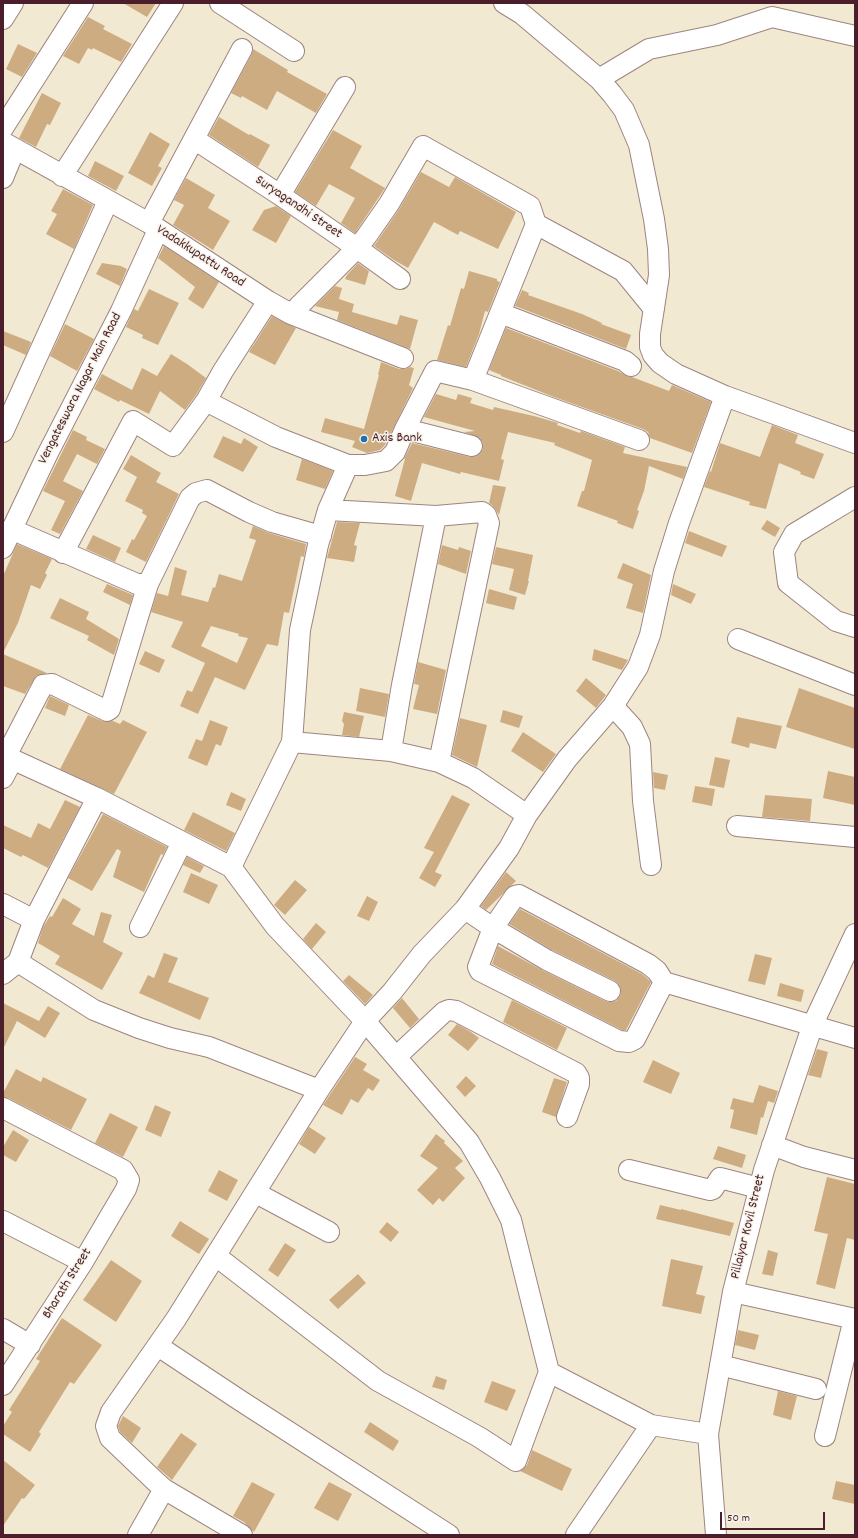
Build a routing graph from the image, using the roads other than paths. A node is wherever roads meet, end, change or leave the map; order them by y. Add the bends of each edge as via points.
1 (13, 3) edge
2 (83, 3) edge
3 (173, 3) edge
4 (220, 3) edge
5 (504, 3) edge
6 (775, 10) edge
7 (3, 19) edge
8 (855, 36) edge
9 (242, 49) dead end
10 (294, 51) dead end
11 (599, 79) junction
12 (345, 88) dead end
13 (3, 128) edge
14 (194, 139) junction
15 (9, 146) edge
16 (62, 176) junction
17 (3, 178) edge
18 (280, 195) junction
19 (108, 201) junction
20 (536, 224) junction
21 (153, 226) junction
22 (357, 248) junction
23 (400, 279) dead end
24 (268, 301) junction
25 (654, 309) junction
26 (500, 313) junction
27 (291, 314) junction
28 (403, 358) dead end
29 (631, 366) dead end
30 (473, 380) junction
31 (725, 396) junction
32 (206, 401) junction
33 (405, 429) junction
34 (3, 432) edge
35 (639, 440) dead end
36 (855, 443) edge
37 (472, 446) dead end
38 (348, 465) junction
39 (855, 497) edge
40 (328, 510) junction
41 (436, 516) junction
42 (11, 529) junction
43 (321, 536) junction
44 (3, 548) edge
45 (63, 553) junction
46 (148, 584) junction
47 (855, 627) edge
48 (738, 639) dead end
49 (855, 685) edge
50 (614, 706) junction
51 (292, 742) junction
52 (391, 751) junction
53 (7, 757) edge
54 (439, 762) junction
55 (3, 778) edge
56 (97, 798) junction
57 (527, 815) junction
58 (736, 826) dead end
59 (855, 837) edge
60 (182, 842) junction
61 (651, 865) dead end
62 (231, 867) junction
63 (3, 904) edge
64 (465, 909) junction
65 (34, 920) junction
66 (140, 928) dead end
67 (493, 928) junction
68 (855, 934) edge
69 (11, 968) edge
70 (664, 982) junction
71 (610, 991) dead end
72 (365, 1021) junction
73 (813, 1024) junction
74 (855, 1038) edge
75 (396, 1057) junction
76 (319, 1090) junction
77 (3, 1108) edge
78 (567, 1118) dead end
79 (772, 1145) junction
80 (629, 1170) dead end
81 (855, 1170) edge
82 (759, 1188) junction
83 (256, 1193) junction
84 (3, 1221) edge
85 (329, 1232) dead end
86 (216, 1256) junction
87 (83, 1262) junction
88 (733, 1292) junction
89 (855, 1319) edge
90 (3, 1329) edge
91 (30, 1344) junction
92 (158, 1346) junction
93 (720, 1365) junction
94 (550, 1372) junction
95 (3, 1385) edge
96 (816, 1389) dead end
97 (651, 1425) junction
98 (708, 1434) junction
99 (825, 1436) dead end
100 (164, 1489) junction
101 (138, 1535) edge
102 (242, 1535) edge
103 (449, 1535) edge
104 (576, 1535) edge
105 (716, 1535) edge

1 - 7 street
2 - 13 street
3 - 16 street
4 - 10 street
5 - 11 street via 522,14
6 - 8 street
6 - 11 street via 717,35 649,49
9 - 14 street, Vengateswara Nagar Main Road
11 - 25 street via 624,110 639,145 658,249 659,274
12 - 18 street
14 - 18 street, Suryagandhi Street
14 - 21 street, Vengateswara Nagar Main Road
15 - 16 street, Vadakkupattu Road
15 - 17 street
16 - 19 street, Vadakkupattu Road
18 - 22 street, Suryagandhi Street
19 - 21 street, Vadakkupattu Road
19 - 34 street
20 - 22 street via 530,206 423,146 390,204
20 - 25 street via 623,271
20 - 26 street
21 - 24 street, Vadakkupattu Road
21 - 42 street, Vengateswara Nagar Main Road via 121,311
22 - 23 street, Suryagandhi Street
22 - 27 street
24 - 27 street, Vadakkupattu Road
24 - 32 street
25 - 31 street via 650,334 653,355 676,374
26 - 29 street via 625,361
26 - 30 street
27 - 28 street, Vadakkupattu Road
30 - 33 street via 436,371
30 - 35 street
31 - 36 street
31 - 50 street via 664,571 650,635 638,667
32 - 38 street via 276,437
32 - 45 street via 173,446 133,421
33 - 37 street
33 - 38 street via 395,452 386,460 365,465
38 - 40 street
39 - 47 street via 794,534 784,552 788,582 836,621
40 - 41 street
40 - 43 street
41 - 52 street
41 - 54 street via 482,512 489,523
42 - 44 street, Vengateswara Nagar Main Road
42 - 45 street
43 - 46 street via 272,522 207,490 196,493 190,498
43 - 51 street via 300,630
45 - 46 street via 137,584
46 - 53 street via 110,709 107,711 52,684 43,685
48 - 49 street
50 - 57 street via 567,760
50 - 61 street via 632,728 640,744 643,801
51 - 52 street
51 - 62 street
52 - 54 street
53 - 55 street
53 - 56 street
54 - 57 street via 473,778
56 - 60 street
56 - 65 street
57 - 64 street via 509,848
58 - 59 street
60 - 62 street
60 - 66 street
62 - 72 street via 275,926
63 - 65 street
64 - 67 street
64 - 72 street via 422,954
65 - 69 street
67 - 70 street via 515,896 522,896 648,964
67 - 70 street via 478,969 619,1041 629,1042 635,1039
67 - 71 street via 547,960
68 - 73 street, Pillaiyar Kovil Street
69 - 76 street via 94,1010 139,1028 209,1047
70 - 73 street
72 - 75 street
72 - 76 street
73 - 74 street
73 - 79 street, Pillaiyar Kovil Street
75 - 78 street via 444,1012 456,1011 576,1073 579,1078 578,1084
75 - 94 street via 469,1142 511,1220
76 - 83 street
77 - 87 street, Bharath Street via 123,1170 129,1180
79 - 81 street via 804,1157
79 - 82 street, Pillaiyar Kovil Street
80 - 82 street via 710,1190 720,1178
82 - 88 street, Pillaiyar Kovil Street
83 - 85 street
83 - 86 street
84 - 87 street
86 - 92 street
86 - 94 street via 378,1381 479,1437 516,1461
87 - 91 street, Bharath Street
88 - 89 street
88 - 93 street, Pillaiyar Kovil Street
89 - 99 street
90 - 91 street
91 - 95 street, Bharath Street
92 - 100 street via 111,1412 106,1426 110,1438
92 - 103 street
93 - 96 street
93 - 98 street, Pillaiyar Kovil Street
94 - 97 street
97 - 98 street
97 - 104 street
98 - 105 street, Pillaiyar Kovil Street
100 - 101 street
100 - 102 street

